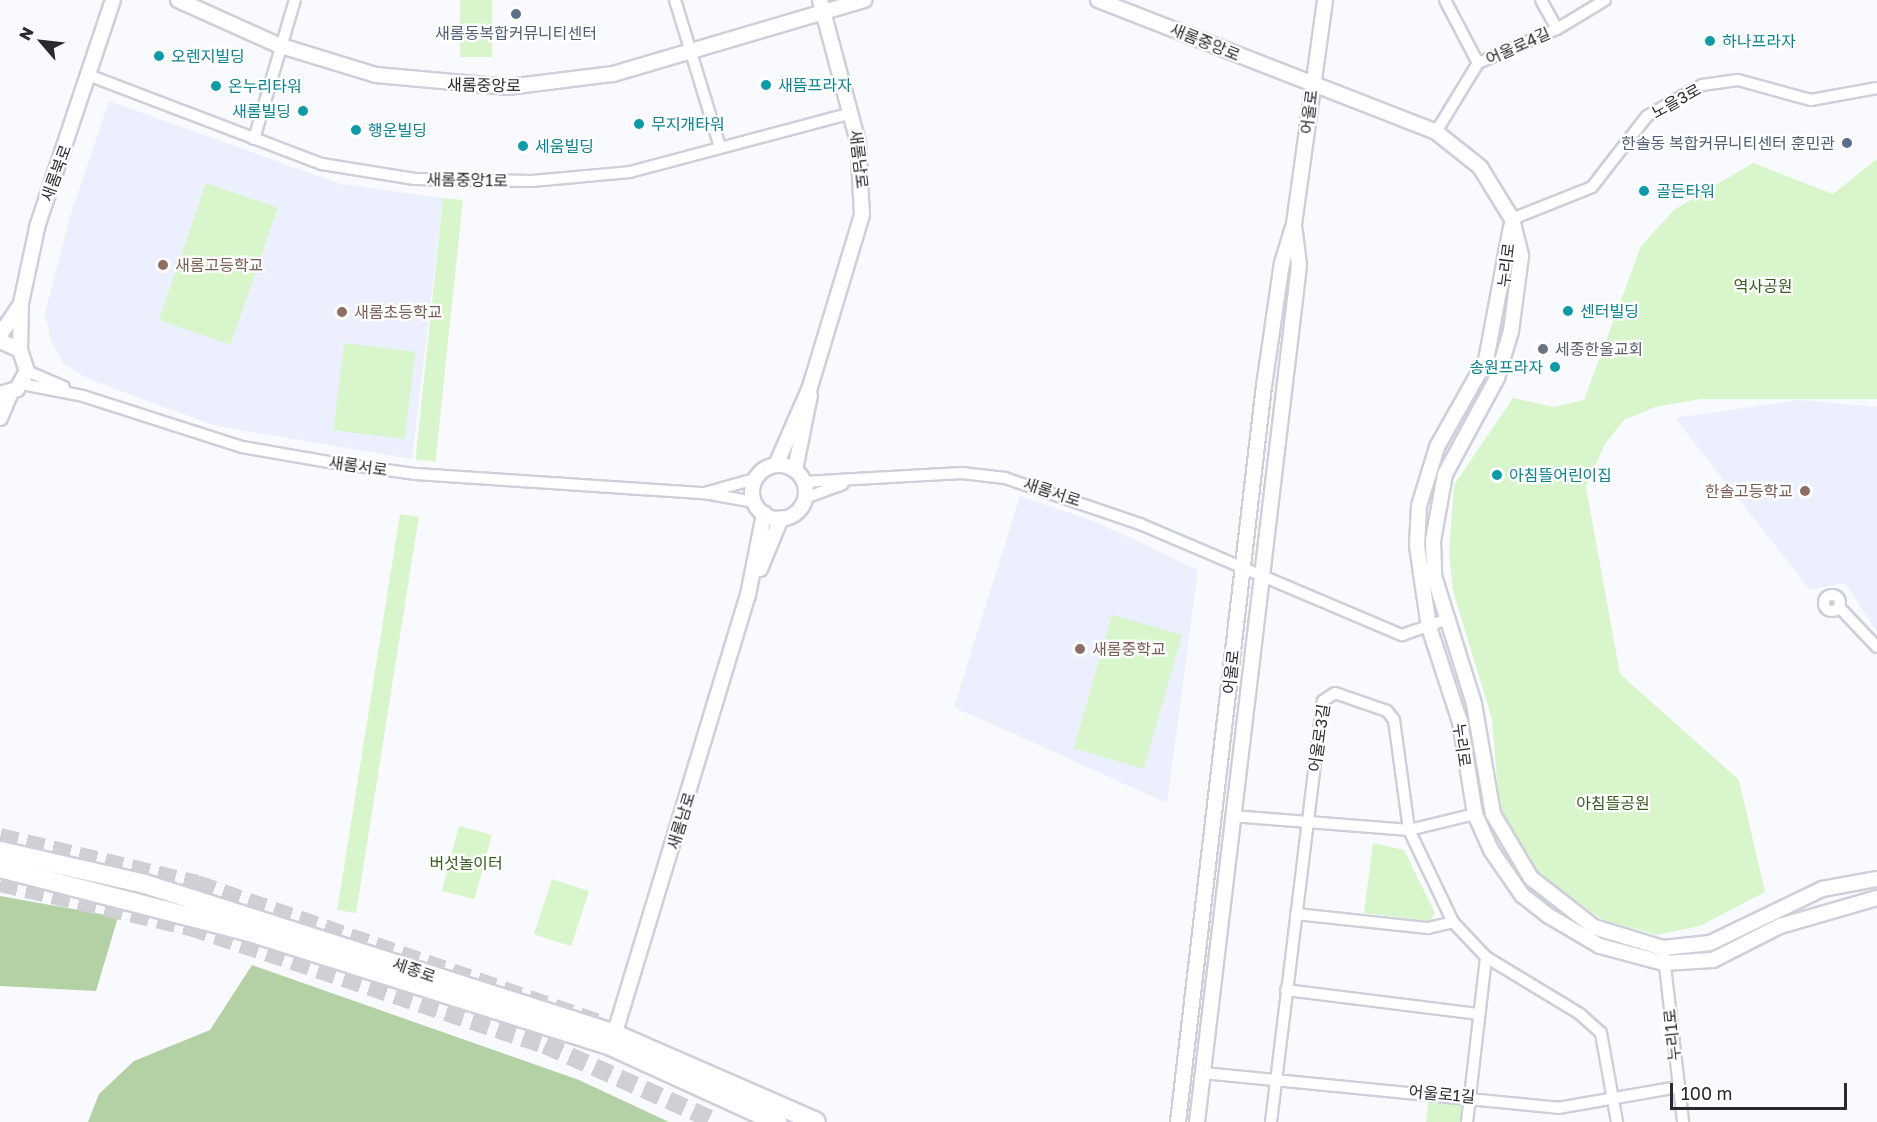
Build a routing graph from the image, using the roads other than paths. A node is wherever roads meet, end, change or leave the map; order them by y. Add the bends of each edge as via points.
1 (113, 0) edge
2 (178, 0) edge
3 (295, 0) edge
4 (675, 0) edge
5 (864, 0) edge
6 (1098, 0) edge
7 (1325, 0) edge
8 (1445, 0) edge
9 (1541, 0) edge
10 (1605, 0) edge
11 (822, 6) edge
12 (1557, 29) junction
13 (278, 45) junction
14 (690, 48) junction
15 (1478, 63) junction
16 (91, 76) junction
17 (1312, 85) junction
18 (1877, 88) edge
19 (852, 113) junction
20 (1436, 132) junction
21 (254, 139) junction
22 (720, 147) junction
23 (1512, 219) junction
24 (1294, 224) junction
25 (21, 303) junction
26 (0, 335) edge
27 (0, 341) edge
28 (20, 350) junction
29 (15, 385) edge
30 (810, 387) junction
31 (0, 418) edge
32 (776, 465) junction
33 (799, 476) junction
34 (755, 479) junction
35 (849, 482) junction
36 (704, 493) junction
37 (805, 498) junction
38 (754, 502) junction
39 (764, 514) junction
40 (781, 518) junction
41 (1243, 570) junction
42 (1260, 577) junction
43 (748, 596) junction
44 (1839, 607) dead end
45 (1445, 620) junction
46 (1429, 627) junction
47 (1877, 647) edge
48 (1475, 814) junction
49 (1232, 816) junction
50 (1308, 824) junction
51 (1408, 830) junction
52 (0, 851) edge
53 (0, 868) edge
54 (1877, 879) edge
55 (1877, 898) edge
56 (1296, 914) junction
57 (1453, 922) junction
58 (1663, 948) junction
59 (1486, 957) junction
60 (1664, 963) junction
61 (1286, 990) junction
62 (1479, 1014) junction
63 (613, 1040) junction
64 (1203, 1073) junction
65 (1274, 1080) junction
66 (1678, 1087) junction
67 (1470, 1096) junction
68 (1614, 1100) junction
69 (777, 1122) edge
70 (816, 1122) edge
71 (1178, 1122) edge
72 (1197, 1122) edge
73 (1271, 1122) edge
74 (1467, 1122) edge
75 (1617, 1122) edge
76 (1683, 1122) edge

1 - 16 street, 새롬북로
2 - 13 street, 새롬중앙로
3 - 13 street
4 - 14 street
5 - 11 street, 새롬중앙로
6 - 17 street, 새롬중앙로
7 - 17 street, 어울로
8 - 15 street, 어울로4길
9 - 12 street, 어울로4길
10 - 12 street, 어울로4길
11 - 14 street, 새롬중앙로
11 - 19 street, 새롬남로
12 - 15 street, 어울로4길
13 - 14 street, 새롬중앙로 via 376,75 508,87 613,74
13 - 21 street
14 - 22 street
15 - 20 street, 어울로4길
16 - 21 street, 새롬중앙1로
16 - 25 street, 새롬북로 via 38,224
17 - 20 street, 누리로
17 - 24 street, 어울로
18 - 23 street, 노을3로 via 1811,100 1738,80 1702,85 1647,116 1592,187
19 - 22 street, 새롬중앙1로
19 - 30 street, 새롬남로 via 864,184 862,215
20 - 23 street, 누리로 via 1480,167
21 - 22 street, 새롬중앙1로 via 322,165 464,181 630,172
23 - 45 street, 누리로 via 1521,256 1511,331 1497,378 1445,474 1436,510 1434,576
23 - 46 street, 누리로 via 1486,360 1437,447 1419,506 1418,572
24 - 41 street, 어울로 via 1272,330
24 - 42 street, 어울로 via 1299,265
25 - 26 street
25 - 28 street, 새롬북로
27 - 28 street
28 - 29 street, 새롬북로
29 - 31 street
29 - 36 street, 새롬서로 via 83,396 232,444 329,462 416,474
30 - 32 street, 새롬남로
30 - 33 street, 새롬남로
32 - 33 street
32 - 34 street
33 - 35 street
33 - 37 street
34 - 36 street
34 - 38 street
35 - 37 street
35 - 41 street, 새롬서로 via 962,474 1005,478 1140,524
36 - 38 street
37 - 40 street via 796,512
38 - 39 street
39 - 40 street
39 - 43 street, 새롬남로
40 - 43 street, 새롬남로
41 - 42 street, 새롬서로
41 - 71 street, 어울로
42 - 46 street, 새롬서로 via 1402,635
42 - 49 street, 어울로
43 - 63 street, 새롬남로
44 - 47 street
45 - 46 street, 새롬서로
45 - 58 street, 누리로 via 1474,704 1493,814 1516,859 1545,894 1594,927
46 - 48 street, 누리로 via 1453,689
48 - 51 street
48 - 60 street, 누리로 via 1500,864 1533,905 1600,946
49 - 50 street
49 - 64 street, 어울로
50 - 51 street
50 - 51 street, 어울로3길 via 1323,701 1335,693 1386,711 1394,720
50 - 56 street, 어울로3길
51 - 57 street, 어울로3길
52 - 63 main road, 세종로 via 145,884
53 - 63 main road, 세종로 via 250,932 520,1022
54 - 58 street, 누리로 via 1822,890 1710,943
55 - 60 street, 누리로 via 1788,923 1713,960
56 - 57 street via 1428,928
56 - 61 street, 어울로3길
57 - 59 street, 어울로3길
58 - 60 street, 누리1로
59 - 62 street
59 - 68 street, 어울로3길 via 1593,1023 1608,1050
60 - 66 street, 누리1로
61 - 62 street
61 - 65 street, 어울로3길
62 - 67 street
63 - 69 main road, 세종로
63 - 70 main road, 세종로
64 - 65 street, 어울로1길
64 - 72 street, 어울로
65 - 67 street, 어울로1길
65 - 73 street, 어울로3길
66 - 68 street, 어울로1길
66 - 76 street, 누리1로
67 - 68 street, 어울로1길 via 1558,1108
67 - 74 street
68 - 75 street, 어울로3길

